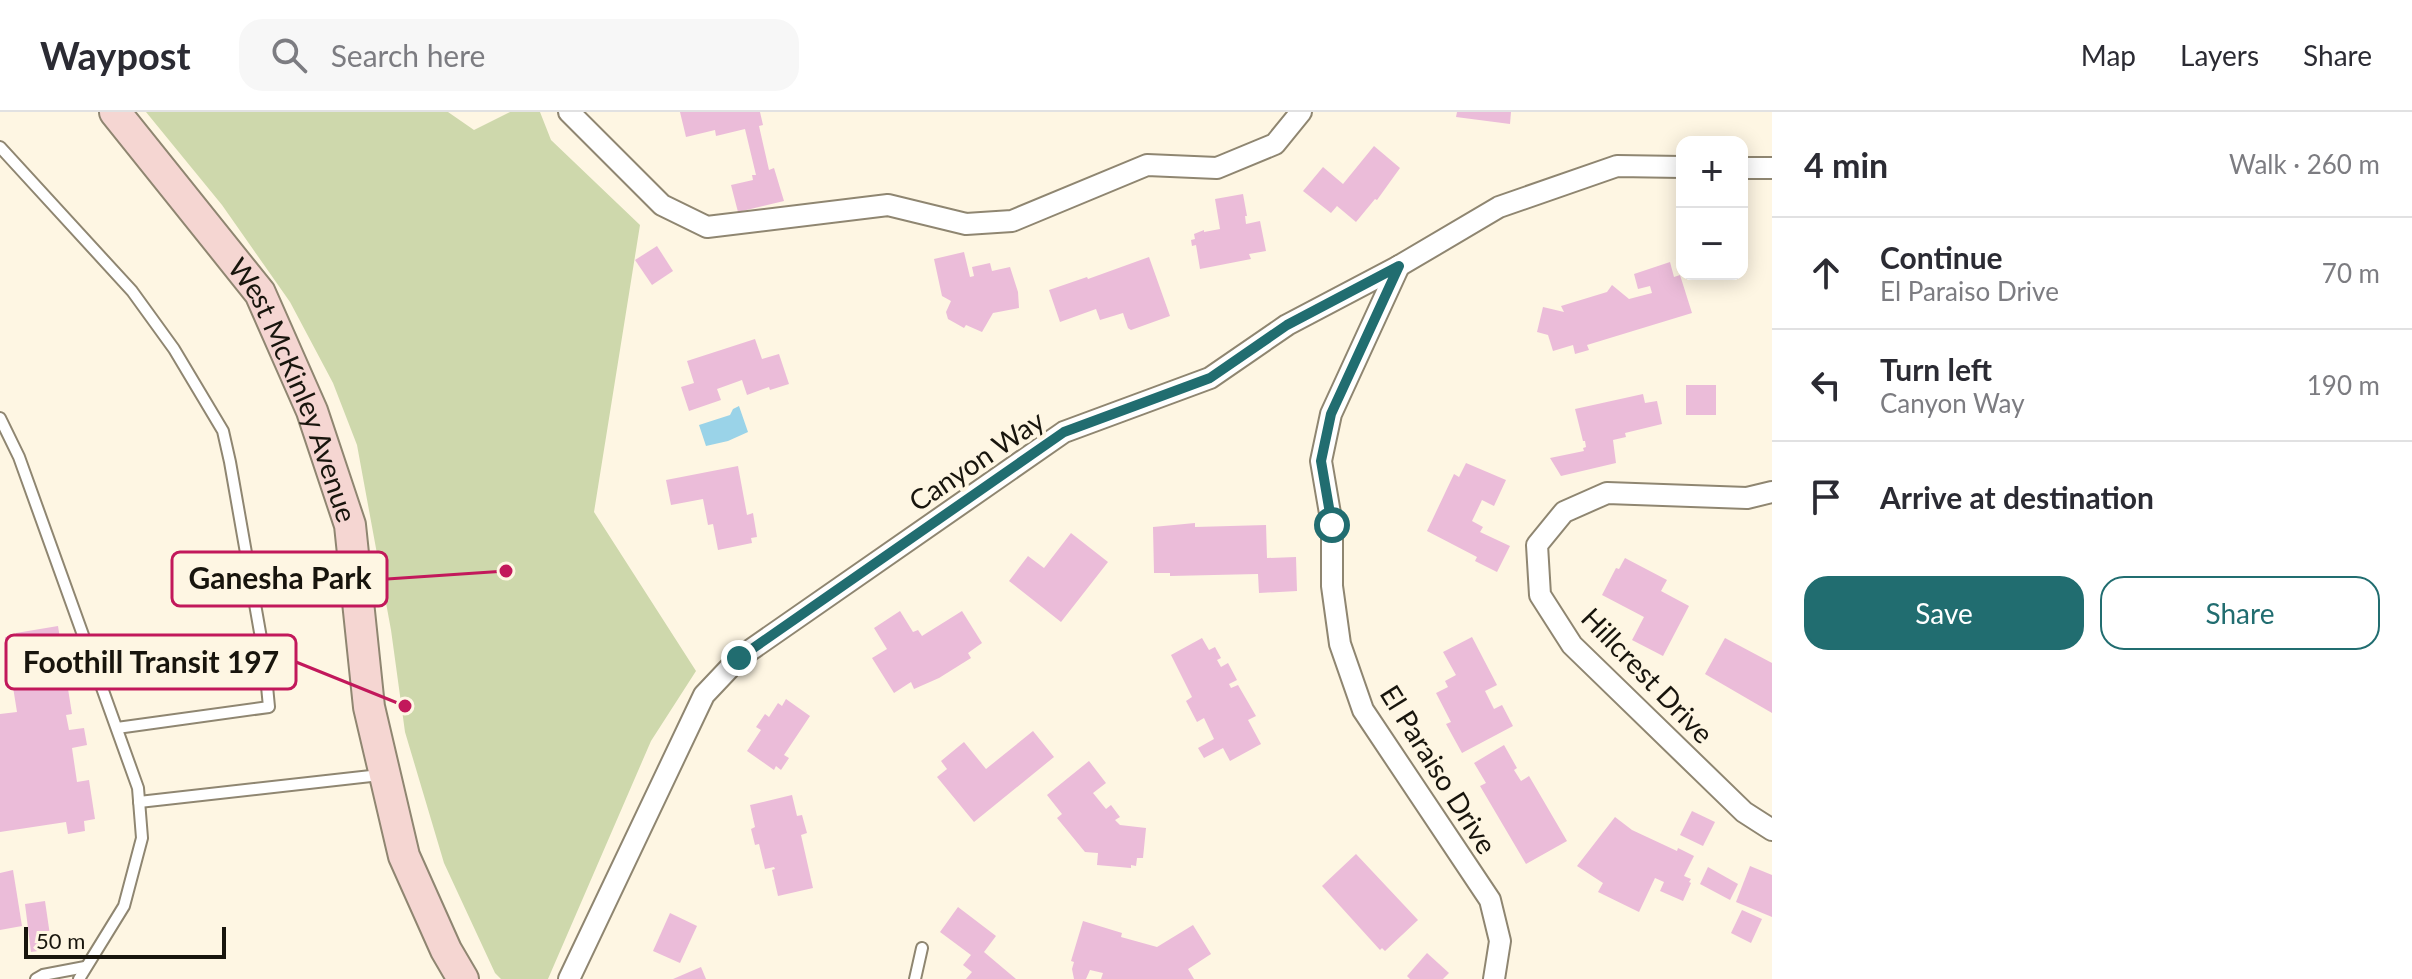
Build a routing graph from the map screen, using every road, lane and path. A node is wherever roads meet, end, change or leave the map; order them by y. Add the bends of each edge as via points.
1 (115, 112) edge
2 (569, 112) edge
3 (1301, 112) edge
4 (0, 147) edge
5 (1676, 167) edge
6 (1748, 168) edge
7 (1772, 168) edge
8 (1399, 266) junction
9 (0, 418) edge
10 (1772, 492) edge
11 (117, 728) junction
12 (384, 774) junction
13 (139, 802) junction
14 (1772, 830) edge
15 (922, 948) dead end
16 (85, 967) junction
17 (36, 979) edge
18 (79, 979) edge
19 (463, 979) edge
20 (569, 979) edge
21 (915, 979) edge
22 (1494, 979) edge

1 - 12 main road, West McKinley Avenue via 260,293 312,411 350,525 369,707
2 - 3 street via 662,205 707,227 888,205 966,224 1012,221 1147,165 1217,168 1275,144
4 - 11 lane via 132,291 223,431 230,462 269,707
5 - 8 street, Canyon Way via 1617,166 1499,207
6 - 7 street
8 - 20 street, Canyon Way via 1287,325 1210,378 1064,432 739,658 704,695
8 - 22 street, El Paraiso Drive via 1331,414 1321,461 1332,525 1332,586 1340,644 1363,710 1490,900 1500,941
9 - 11 lane via 19,457
10 - 14 street, Hillcrest Drive via 1747,498 1607,493 1564,512 1537,545 1540,595 1572,645 1744,812
11 - 13 lane
12 - 13 lane
12 - 19 main road, West McKinley Avenue via 404,856
13 - 16 lane via 142,838 124,906
15 - 21 lane
16 - 17 lane
16 - 18 lane

